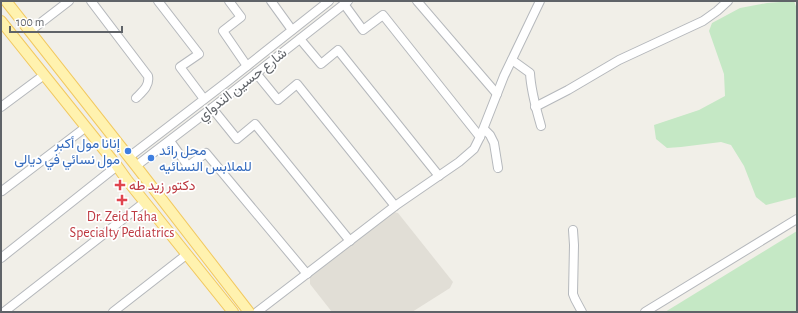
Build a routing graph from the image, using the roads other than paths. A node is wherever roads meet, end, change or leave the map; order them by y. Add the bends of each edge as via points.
1 (6, 1) edge
2 (69, 1) edge
3 (91, 1) edge
4 (158, 1) edge
5 (229, 1) edge
6 (271, 1) edge
7 (329, 1) edge
8 (417, 1) edge
9 (540, 1) edge
10 (728, 1) edge
11 (346, 3) edge
12 (1, 21) edge
13 (292, 30) junction
14 (30, 31) junction
15 (300, 39) junction
16 (512, 60) junction
17 (247, 66) junction
18 (256, 73) junction
19 (44, 74) junction
20 (497, 94) junction
21 (136, 98) dead end
22 (204, 99) junction
23 (1, 107) edge
24 (535, 107) junction
25 (212, 108) junction
26 (541, 126) dead end
27 (86, 127) junction
28 (484, 128) junction
29 (480, 137) junction
30 (170, 141) junction
31 (129, 157) junction
32 (118, 166) junction
33 (136, 166) junction
34 (498, 168) dead end
35 (439, 176) junction
36 (1, 190) edge
37 (145, 202) junction
38 (395, 206) junction
39 (797, 219) edge
40 (573, 230) dead end
41 (350, 241) junction
42 (186, 255) junction
43 (2, 256) edge
44 (306, 274) junction
45 (4, 312) edge
46 (112, 312) edge
47 (232, 312) edge
48 (249, 312) edge
49 (257, 312) edge
50 (582, 312) edge
51 (645, 312) edge

1 - 14 main road
2 - 14 street
3 - 21 street via 148,76 148,86
4 - 22 street via 199,54 180,67
5 - 17 street via 241,17 223,31
6 - 13 street
7 - 13 street, شارع حسين الندواي
8 - 20 street
9 - 16 street
10 - 24 street via 703,21 619,60
11 - 15 street, شارع حسين الندواي
11 - 29 street via 364,30 383,15
12 - 19 main road
13 - 17 street, شارع حسين الندواي
14 - 31 main road
15 - 18 street, شارع حسين الندواي
15 - 35 street via 321,64 338,50
16 - 20 street
16 - 24 street via 530,73
17 - 22 street, شارع حسين الندواي
18 - 25 street, شارع حسين الندواي
18 - 38 street via 278,100 297,84
19 - 23 street
19 - 27 main road
20 - 28 street
22 - 31 street, شارع حسين الندواي
24 - 26 street
25 - 30 street, شارع حسين الندواي
25 - 41 street via 237,139 255,124
27 - 32 main road
27 - 36 street
28 - 29 street
28 - 34 street via 494,143
29 - 35 street via 474,149
30 - 33 street, شارع حسين الندواي
30 - 44 street via 188,166 206,153
31 - 33 main road
32 - 37 main road
32 - 43 street
33 - 48 main road
35 - 38 street
37 - 42 main road
37 - 45 street
38 - 41 street
39 - 51 street
40 - 50 street via 573,294
41 - 44 street
42 - 46 street
42 - 47 main road
44 - 49 street

